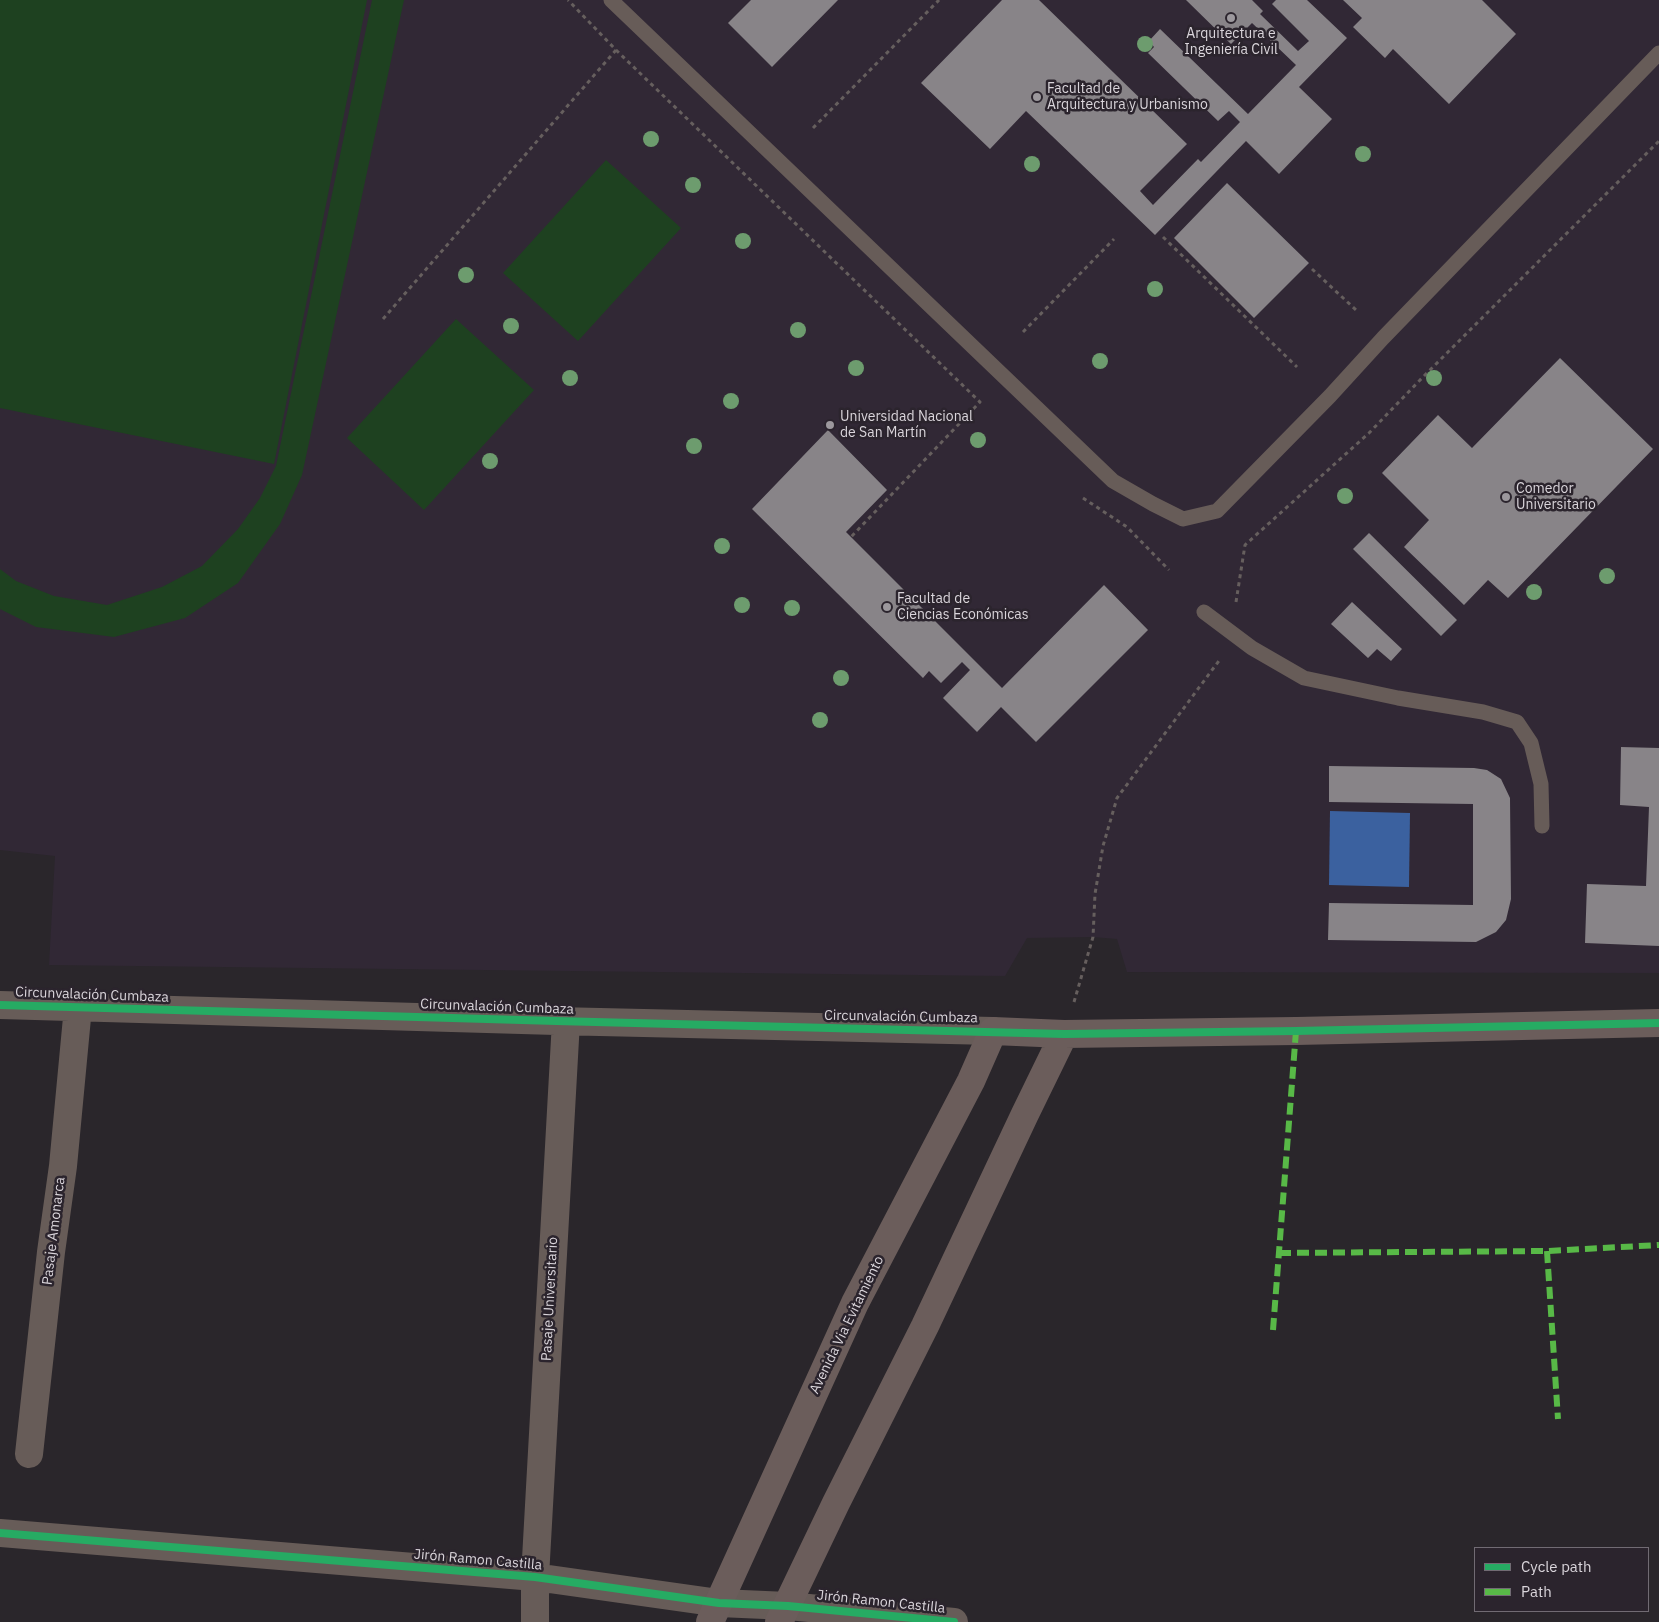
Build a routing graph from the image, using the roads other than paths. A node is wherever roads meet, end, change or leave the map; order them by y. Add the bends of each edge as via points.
1 (611, 0) edge
2 (1659, 53) edge
3 (1204, 612) dead end
4 (1542, 826) dead end
5 (0, 1005) edge
6 (78, 1007) junction
7 (566, 1021) junction
8 (1659, 1024) edge
9 (992, 1032) junction
10 (1064, 1034) junction
11 (28, 1454) dead end
12 (0, 1533) edge
13 (534, 1577) junction
14 (714, 1612) edge
15 (784, 1614) edge
16 (535, 1622) edge
17 (954, 1622) edge

1 - 2 lane via 1113,481 1183,519 1218,510
3 - 4 lane via 1252,648 1304,678 1483,712 1517,722 1531,743 1541,784
5 - 6 street, Circunvalación Cumbaza
6 - 7 street, Circunvalación Cumbaza
6 - 11 street, Pasaje Amonarca via 63,1166
7 - 9 street, Circunvalación Cumbaza
7 - 13 street, Pasaje Universitario
8 - 10 street
9 - 10 street
9 - 14 street, Avenida Via Evitamiento via 855,1303
10 - 15 street
12 - 13 street, Jirón Ramon Castilla
13 - 14 street, Jirón Ramon Castilla
13 - 16 street
14 - 15 street, Jirón Ramon Castilla
15 - 17 street, Jirón Ramon Castilla

